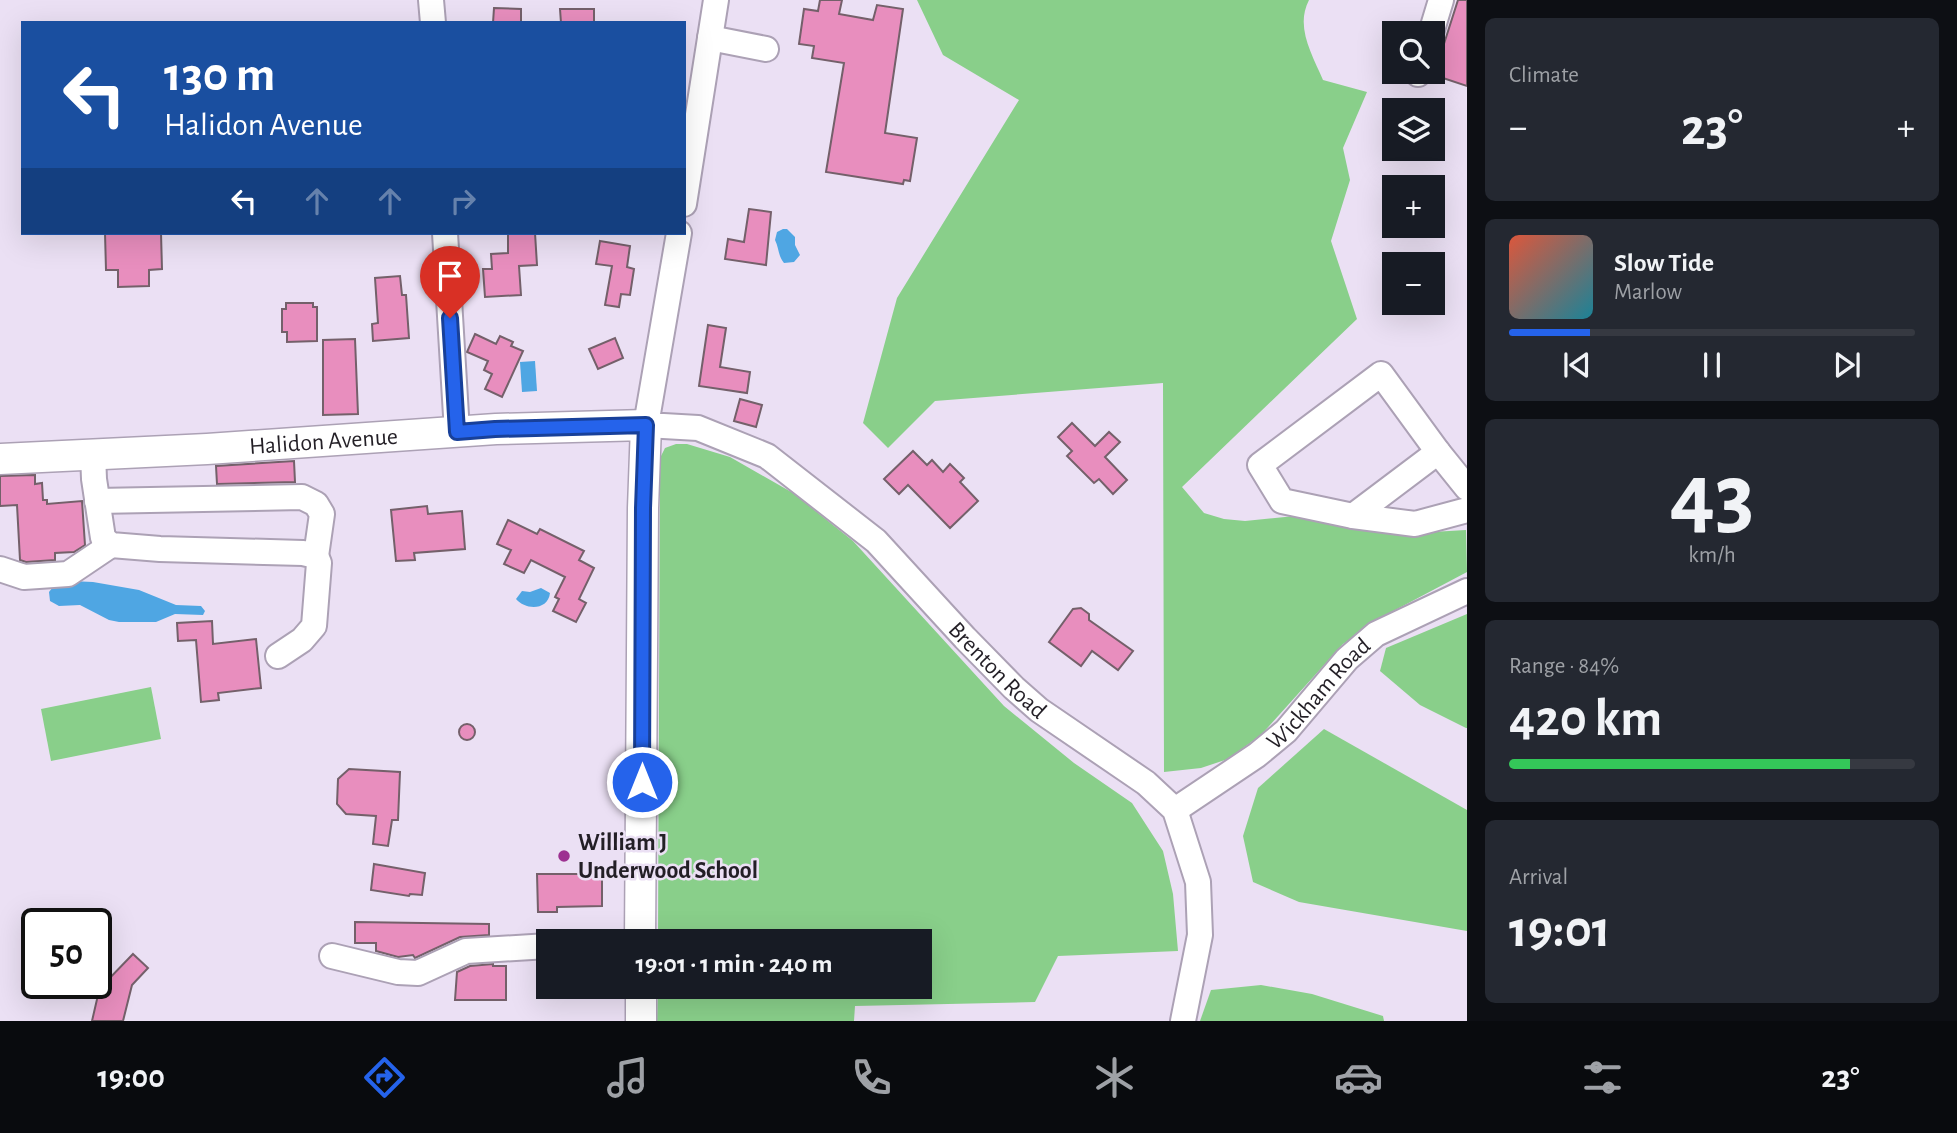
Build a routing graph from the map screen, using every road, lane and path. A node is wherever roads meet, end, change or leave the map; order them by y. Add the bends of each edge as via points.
1 (431, 0) edge
2 (716, 0) edge
3 (1441, 0) edge
4 (433, 21) edge
5 (1435, 21) edge
6 (710, 38) junction
7 (766, 49) dead end
8 (686, 191) edge
9 (445, 235) edge
10 (679, 235) edge
11 (646, 425) junction
12 (457, 432) junction
13 (1438, 452) junction
14 (93, 454) junction
15 (0, 459) edge
16 (1467, 488) edge
17 (97, 501) junction
18 (1467, 510) edge
19 (1353, 516) junction
20 (111, 545) junction
21 (316, 556) junction
22 (0, 569) edge
23 (1467, 591) edge
24 (278, 656) dead end
25 (1175, 810) junction
26 (640, 929) edge
27 (536, 947) edge
28 (332, 956) dead end
29 (640, 999) edge
30 (640, 1021) edge
31 (1183, 1021) edge

1 - 4 street
2 - 6 street
3 - 5 street
6 - 7 street
6 - 8 street
9 - 12 street
10 - 11 street
11 - 12 main road, Halidon Avenue
11 - 25 street, Brenton Road via 698,428 767,456 876,541 1039,710 1146,783
11 - 26 main road
12 - 14 main road, Halidon Avenue
13 - 16 street
13 - 19 street
13 - 19 street via 1381,374 1260,464 1282,501
14 - 15 main road, Halidon Avenue
14 - 17 street
17 - 20 street via 103,538
17 - 21 street via 302,497 316,504 322,514
18 - 19 street via 1415,524
20 - 21 street
20 - 22 street via 68,574 24,577
21 - 24 street via 314,626
23 - 25 street, Wickham Road via 1376,634 1347,659 1286,731
25 - 31 street, Brenton Road via 1198,882 1200,936
27 - 28 street via 466,951 418,972 398,972
29 - 30 main road

